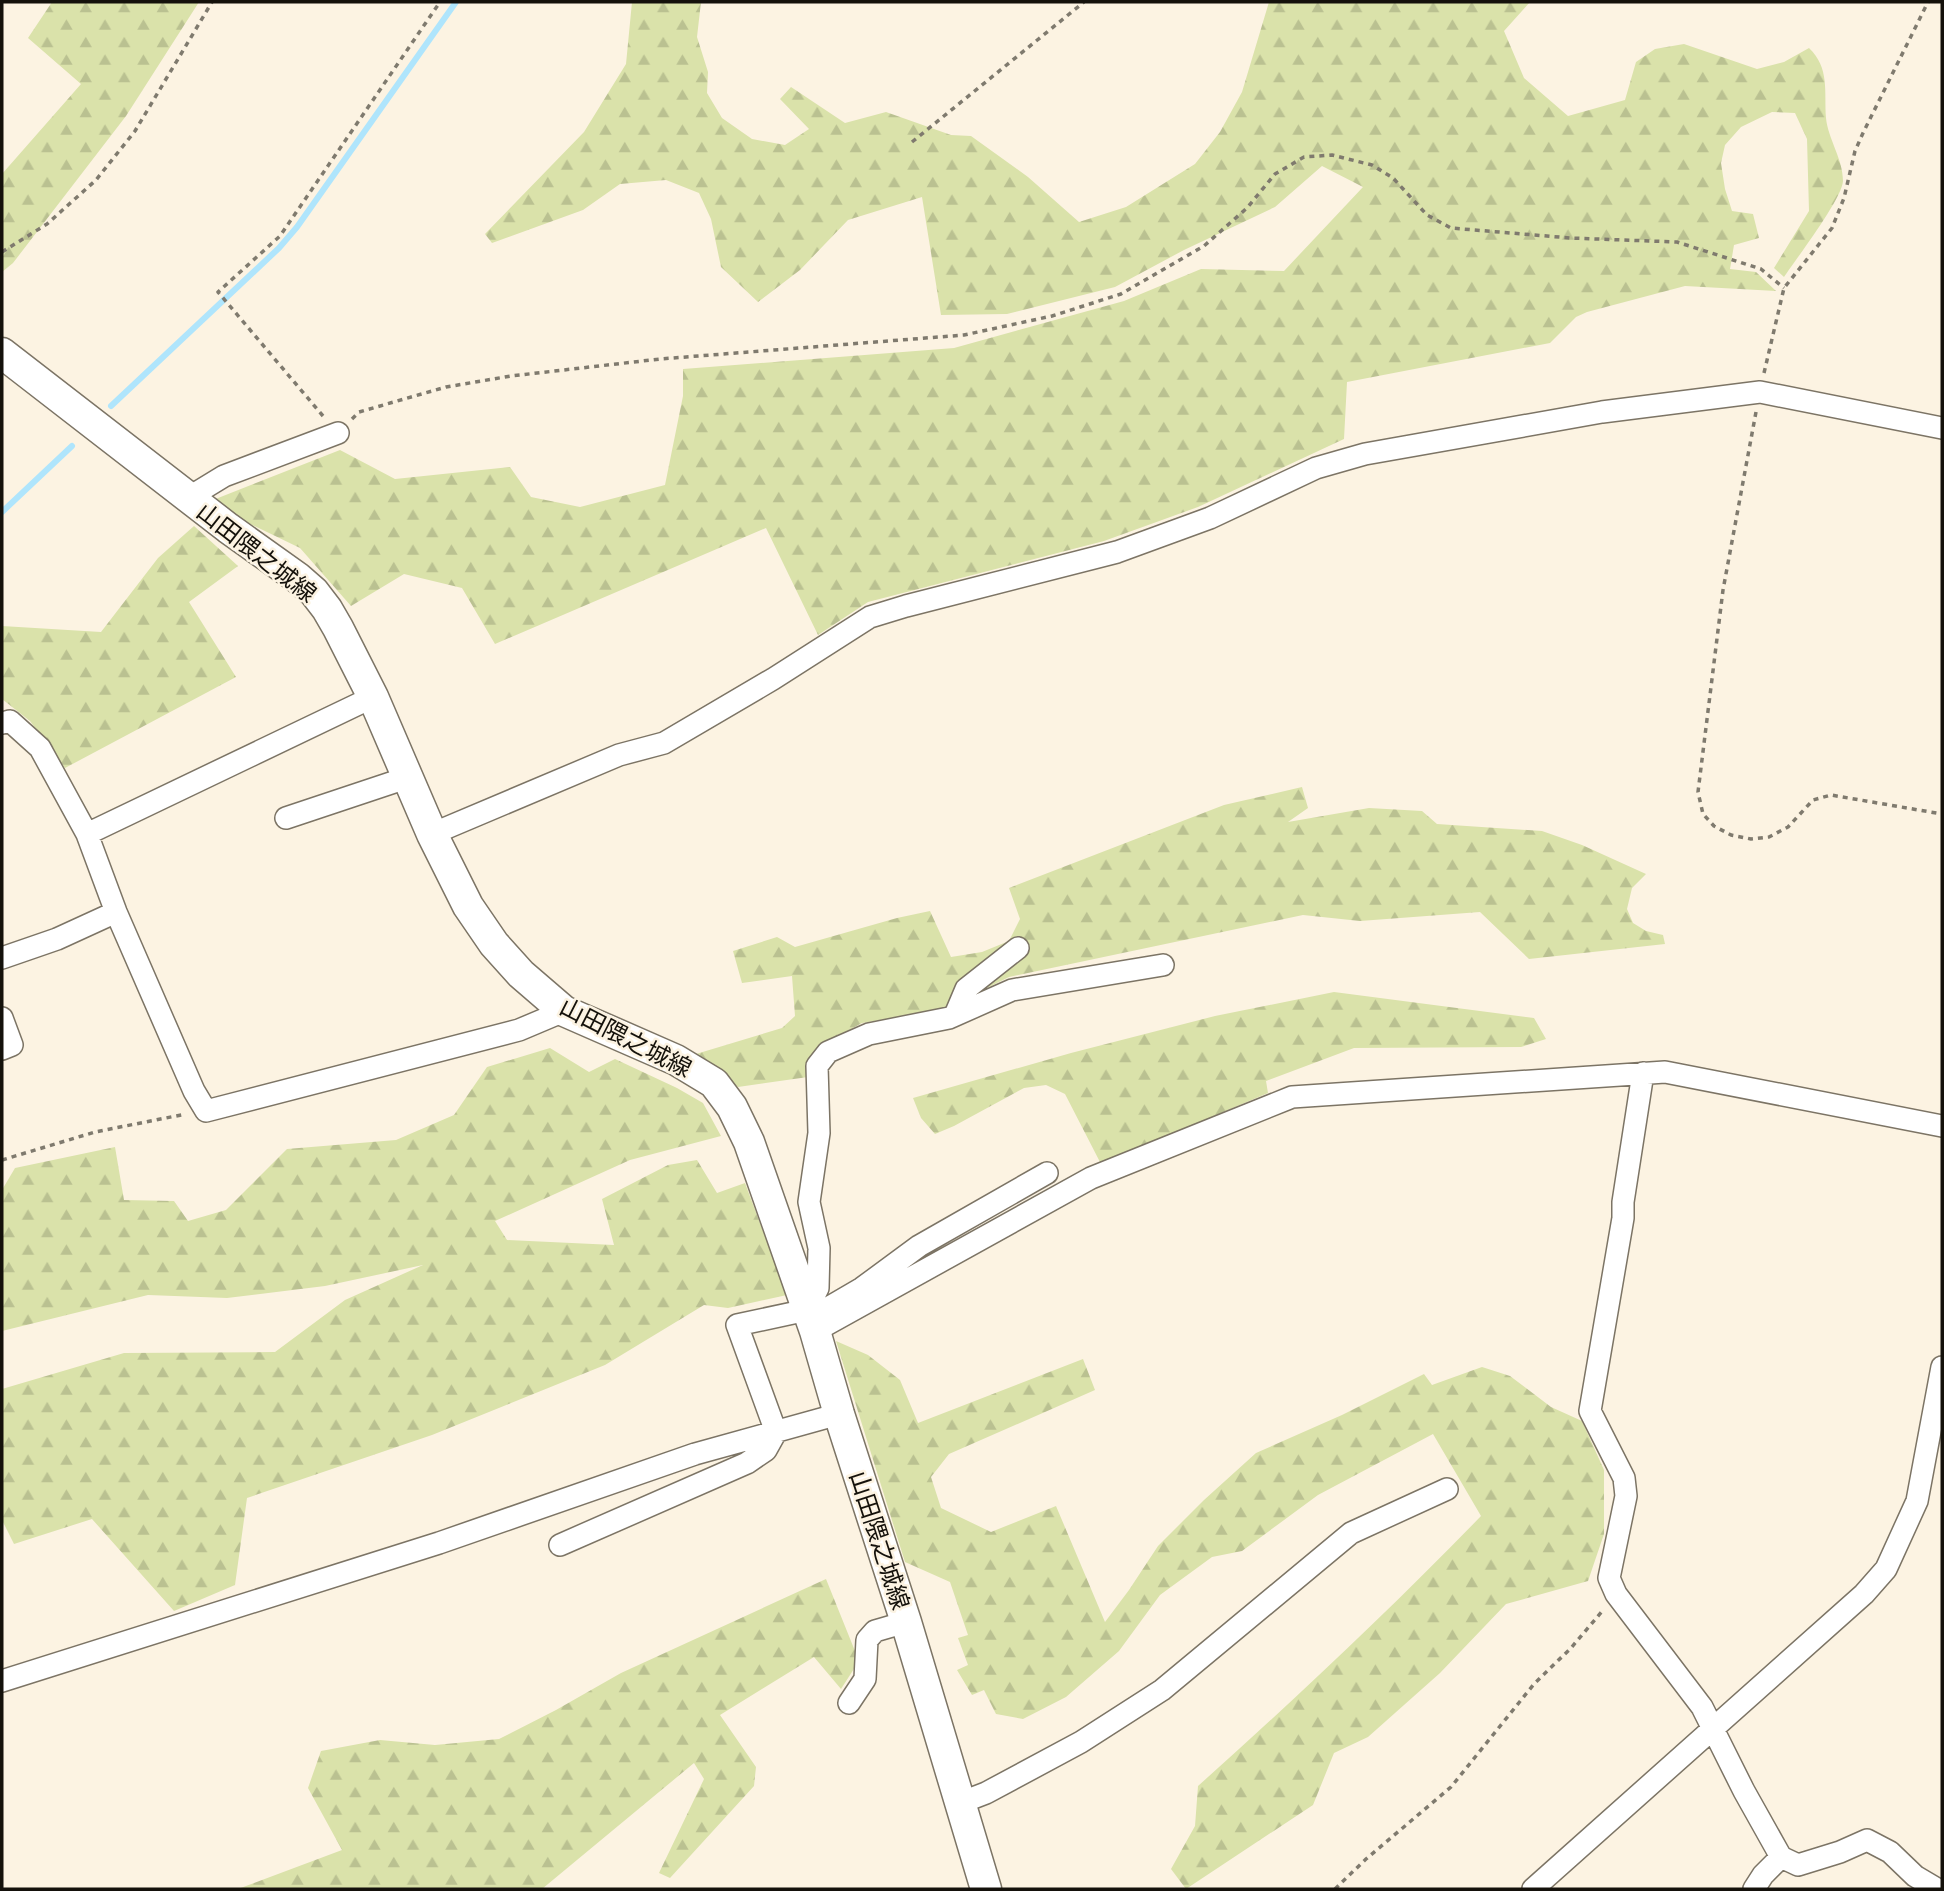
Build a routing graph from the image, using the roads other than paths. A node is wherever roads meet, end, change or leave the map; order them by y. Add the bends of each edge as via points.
1 (2, 353) edge
2 (1942, 428) edge
3 (338, 433) road end
4 (188, 498) junction
5 (373, 697) junction
6 (4, 719) edge
7 (409, 777) junction
8 (286, 818) dead end
9 (87, 834) junction
10 (432, 834) junction
11 (116, 912) junction
12 (1018, 948) dead end
13 (2, 957) edge
14 (1163, 965) dead end
15 (564, 1011) junction
16 (955, 1015) junction
17 (2, 1018) edge
18 (2, 1049) edge
19 (1643, 1073) junction
20 (1942, 1126) edge
21 (1047, 1173) dead end
22 (811, 1320) junction
23 (1942, 1367) edge
24 (839, 1414) junction
25 (776, 1432) junction
26 (1447, 1489) dead end
27 (560, 1545) dead end
28 (906, 1622) junction
29 (2, 1681) edge
30 (849, 1703) dead end
31 (1712, 1729) junction
32 (960, 1803) junction
33 (1781, 1857) junction
34 (986, 1889) edge
35 (1533, 1889) edge
36 (1754, 1889) edge
37 (1937, 1889) edge

1 - 4 main road, 山田隈之城線
2 - 10 street via 1760,392 1602,411 1364,454 1316,468 1210,518 1116,552 870,617 664,743 618,755
3 - 4 street via 224,476
4 - 5 main road, 山田隈之城線 via 313,592 332,618
5 - 7 main road, 山田隈之城線
5 - 9 street
6 - 9 street via 40,748
7 - 8 street
7 - 10 main road, 山田隈之城線
9 - 11 street
10 - 15 main road, 山田隈之城線 via 468,906 494,944
11 - 13 street
11 - 15 street via 206,1111 519,1030
12 - 16 street via 966,989
14 - 16 street via 1012,990
15 - 22 main road, 山田隈之城線 via 676,1060 714,1083 749,1142
16 - 22 street via 869,1034 828,1052 817,1066 819,1133 809,1202 819,1248
17 - 18 street via 12,1045
19 - 20 street via 1665,1072
19 - 22 street via 1292,1097 1091,1178
19 - 31 street via 1590,1410 1624,1479 1626,1496 1609,1578 1616,1594 1702,1707
21 - 22 street via 919,1247
22 - 24 main road, 山田隈之城線
22 - 25 street via 737,1325
23 - 31 street via 1917,1501 1886,1569 1864,1594
24 - 25 street
24 - 28 main road, 山田隈之城線
25 - 27 street via 766,1450 747,1463
25 - 29 street via 695,1454 439,1543
26 - 32 street via 1351,1533 1162,1690 1081,1742
28 - 30 street via 875,1631 867,1640 865,1679
28 - 32 main road, 山田隈之城線
31 - 33 street
31 - 35 street
32 - 34 main road, 山田隈之城線
33 - 36 street
33 - 37 street via 1798,1865 1867,1840

